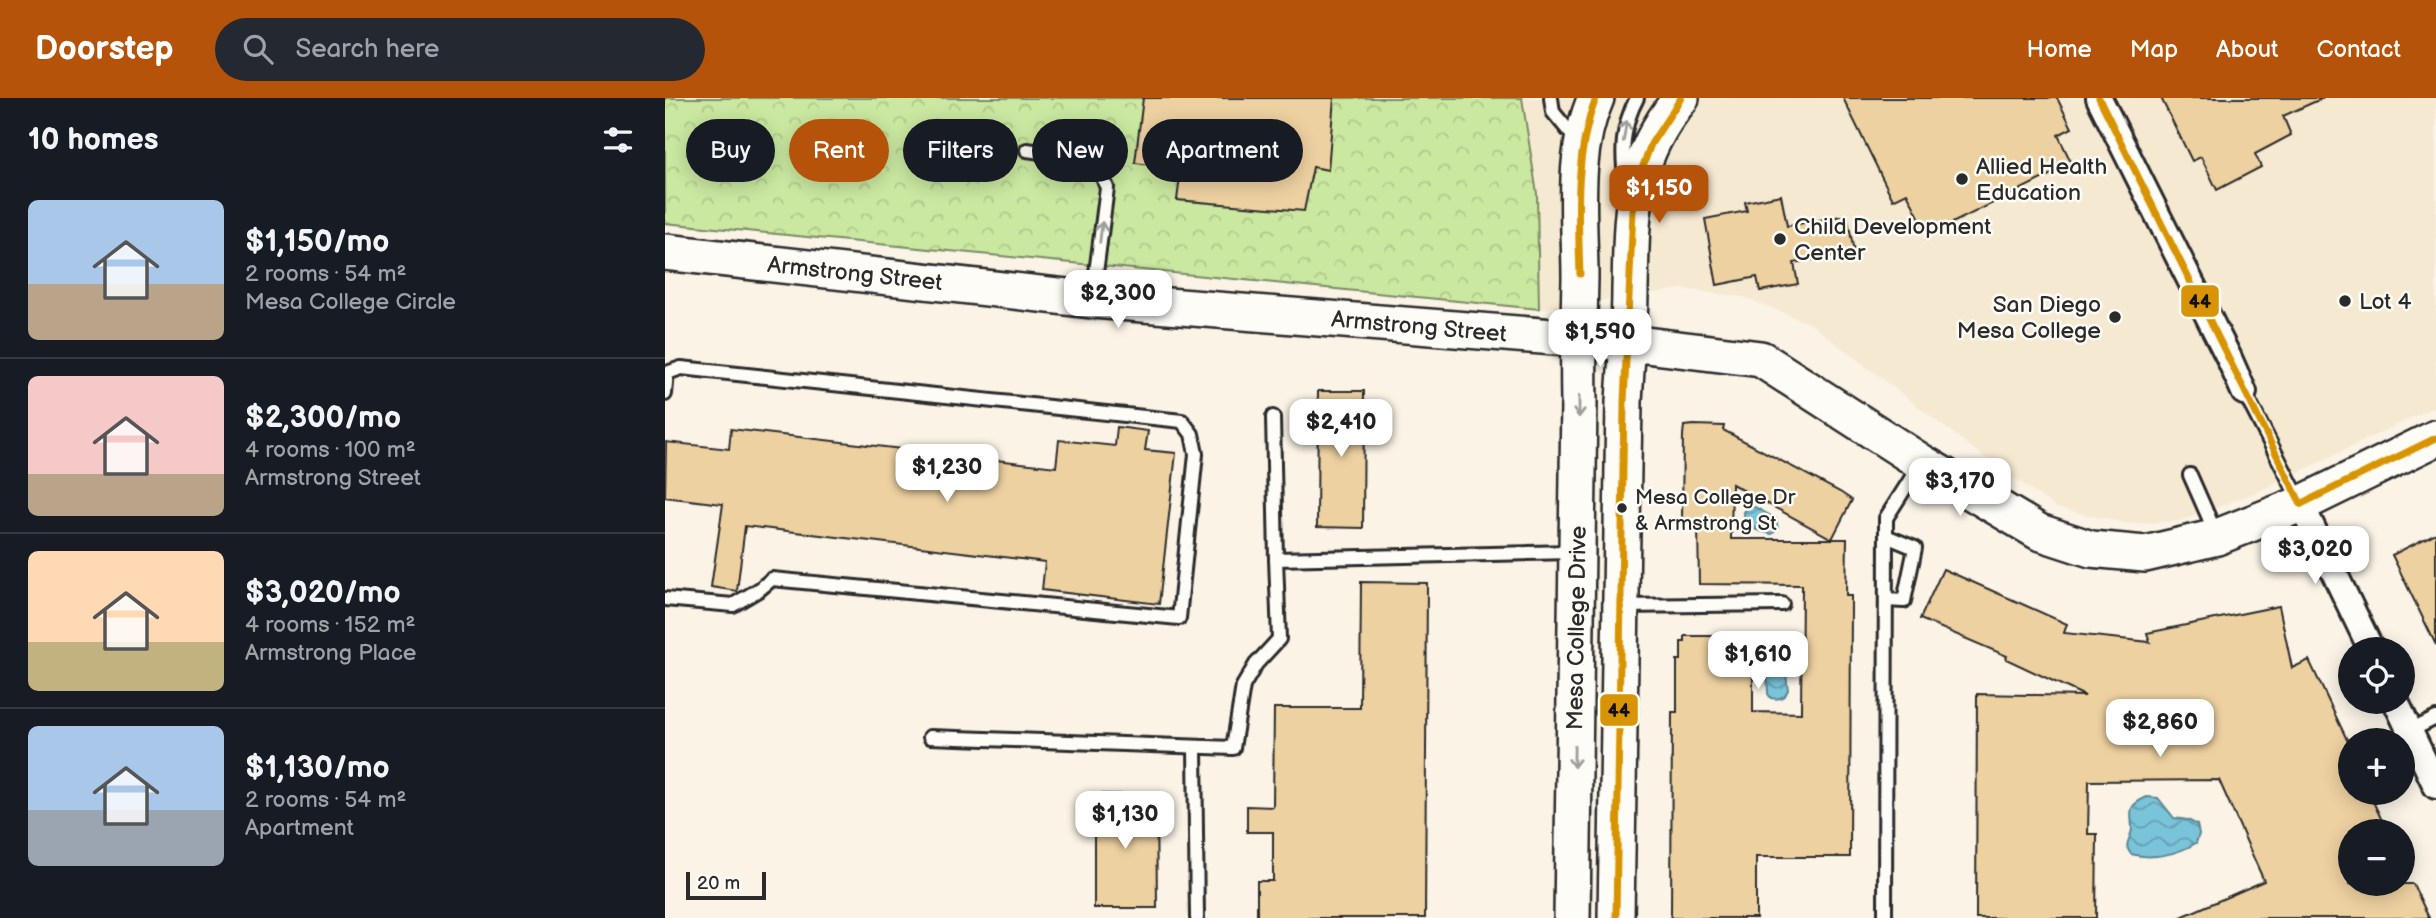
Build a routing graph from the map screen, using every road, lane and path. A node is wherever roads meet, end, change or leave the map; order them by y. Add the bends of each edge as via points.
1 (1551, 98) edge
2 (1596, 98) edge
3 (1637, 98) edge
4 (1681, 98) edge
5 (2099, 98) edge
6 (1582, 147) junction
7 (1027, 150) dead end
8 (1631, 214) junction
9 (665, 252) edge
10 (1093, 300) junction
11 (1577, 339) junction
12 (1629, 343) junction
13 (2244, 392) joint
14 (665, 394) edge
15 (1273, 417) dead end
16 (2436, 439) edge
17 (1921, 463) junction
18 (2190, 475) dead end
19 (2301, 504) junction
20 (1886, 536) junction
21 (2217, 537) junction
22 (1577, 552) junction
23 (1276, 559) junction
24 (665, 599) edge
25 (1886, 600) junction
26 (1782, 604) dead end
27 (1621, 606) junction
28 (2365, 637) edge
29 (2436, 718) edge
30 (2415, 728) edge
31 (930, 737) dead end
32 (2415, 742) edge
33 (1195, 747) junction
34 (2436, 786) edge
35 (1197, 918) edge
36 (1572, 918) edge
37 (1616, 918) edge
38 (1885, 918) edge

1 - 6 lane via 1553,112
2 - 6 street, Mesa College Drive
8 -> 3 lane via 1623,137
4 - 8 street, Mesa College Drive via 1663,120 1648,151
5 - 13 street
6 - 11 street, Mesa College Drive
10 -> 7 lane via 1107,188 1099,167 1083,158
8 - 12 street, Mesa College Drive
9 - 10 street, Armstrong Street
10 - 11 street, Armstrong Street
11 - 12 street, Armstrong Street
11 -> 22 street, Mesa College Drive
12 - 17 street, Armstrong Street via 1761,359
12 - 27 street, Mesa College Drive
13 - 19 lane
14 - 24 lane via 667,373 681,368 1182,421 1192,434 1196,454 1179,618 772,579 733,605
15 - 23 lane
16 - 19 street, Armstrong Street
17 - 20 lane via 1886,518
17 - 21 street, Armstrong Street via 2039,532 2091,549 2145,554
18 - 21 lane
19 - 21 street, Armstrong Street
19 - 28 street
20 - 25 lane
20 - 25 lane via 1915,548 1904,601
22 - 23 lane
22 -> 36 street, Mesa College Drive
23 - 33 lane via 1279,639 1243,686 1233,748
25 - 38 lane
26 - 27 lane
27 - 37 street, Mesa College Drive
29 - 30 lane
31 - 33 lane
32 - 34 street
33 - 35 lane

